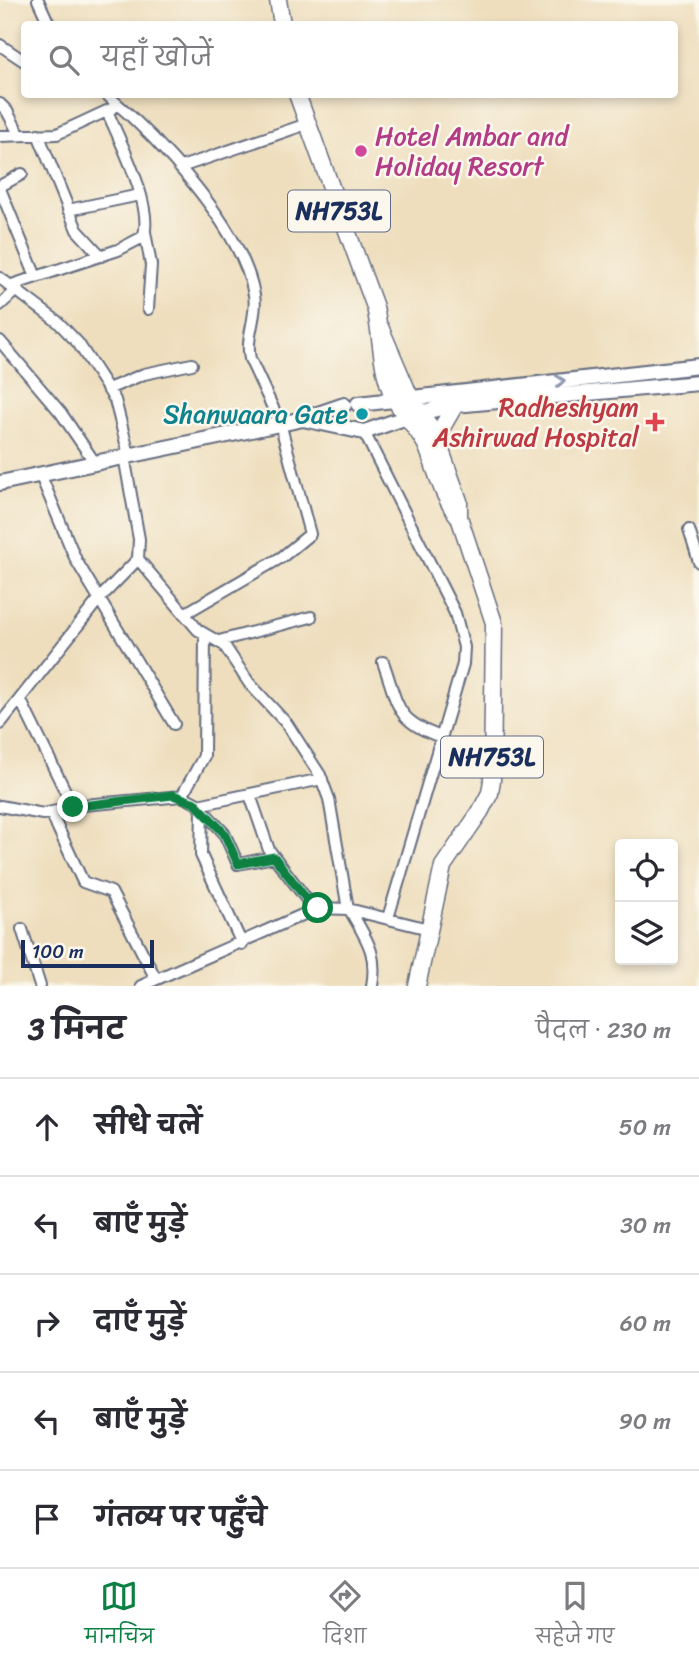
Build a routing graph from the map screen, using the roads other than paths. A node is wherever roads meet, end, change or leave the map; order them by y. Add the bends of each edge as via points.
1 (38, 0) edge
2 (278, 0) edge
3 (48, 21) edge
4 (282, 21) edge
5 (0, 44) edge
6 (21, 59) edge
7 (111, 98) edge
8 (298, 98) edge
9 (0, 104) edge
10 (119, 105) junction
11 (107, 111) junction
12 (307, 124) junction
13 (19, 134) junction
14 (38, 134) junction
15 (0, 136) edge
16 (181, 167) junction
17 (22, 174) dead end
18 (0, 188) edge
19 (140, 195) junction
20 (68, 210) junction
21 (145, 232) junction
22 (101, 256) junction
23 (36, 277) junction
24 (0, 278) edge
25 (12, 289) junction
26 (0, 306) edge
27 (148, 309) dead end
28 (0, 341) edge
29 (192, 364) dead end
30 (699, 366) edge
31 (699, 383) edge
32 (108, 389) junction
33 (403, 398) junction
34 (455, 405) junction
35 (412, 415) junction
36 (303, 419) junction
37 (281, 424) junction
38 (364, 432) junction
39 (439, 446) junction
40 (127, 456) junction
41 (94, 463) junction
42 (40, 474) junction
43 (0, 483) edge
44 (459, 517) junction
45 (689, 530) dead end
46 (698, 554) edge
47 (138, 559) junction
48 (99, 599) junction
49 (184, 614) junction
50 (311, 617) dead end
51 (205, 634) junction
52 (219, 641) junction
53 (383, 662) dead end
54 (20, 699) junction
55 (0, 724) edge
56 (174, 724) dead end
57 (441, 737) junction
58 (322, 779) junction
59 (250, 795) junction
60 (182, 796) junction
61 (0, 806) edge
62 (73, 807) junction
63 (200, 807) junction
64 (51, 813) junction
65 (274, 857) junction
66 (314, 909) junction
67 (349, 909) junction
68 (387, 918) junction
69 (22, 929) dead end
70 (429, 929) junction
71 (242, 944) junction
72 (161, 981) edge
73 (40, 986) edge
74 (141, 986) edge
75 (372, 986) edge
76 (416, 986) edge

1 - 3 street
2 - 4 highway
5 - 6 street
7 - 10 street
8 - 12 highway, NH753L
9 - 13 street
10 - 11 street
10 - 16 street
11 - 14 street via 57,134
11 - 19 street
12 - 16 street
12 - 33 highway, NH753L via 358,257 380,327 379,348
13 - 14 street
13 - 15 street
14 - 20 street
16 - 37 street via 239,250 255,296 248,349
17 - 18 street
18 - 23 street
19 - 20 street
19 - 21 street
20 - 22 street via 81,237
21 - 22 street via 138,241
21 - 27 street via 151,265
22 - 23 street
23 - 25 street
24 - 25 street
25 - 26 street
25 - 32 street via 49,314 76,340
28 - 41 street via 61,413
29 - 32 street via 144,374
33 -> 30 main road
31 - 34 main road
32 - 40 street via 117,403
33 - 35 highway, NH753L
33 - 36 main road via 351,404
34 - 35 main road
34 - 39 highway via 441,429
35 - 38 main road
35 - 39 highway, NH753L via 435,434
35 - 44 highway, NH753L via 447,503
36 - 37 main road
36 - 38 main road
37 - 40 main road
37 - 49 street via 310,534 282,557
38 - 57 street via 461,629 463,664
39 - 44 highway, NH753L via 459,501
40 - 41 main road
40 - 47 street
41 - 42 main road
42 - 43 main road
42 - 48 street via 73,554
44 - 70 highway, NH753L via 494,624 492,780 480,812 443,866
45 - 46 street
47 - 48 street
47 - 49 street
48 - 54 street
48 - 56 street
49 - 51 street
50 - 52 street
51 - 52 street
51 - 60 street via 204,756
52 - 58 street via 287,724
53 - 57 street via 406,720
54 - 55 street
54 - 62 street
57 - 68 street
58 - 59 street
58 - 67 street
59 - 63 street
59 - 65 street
60 - 62 street
60 - 63 street
61 - 64 street
62 - 64 street
63 - 65 street via 227,836 238,864
63 - 71 street via 201,855
64 - 72 street via 83,882 111,892
65 - 66 street
66 - 67 street
66 - 71 street
67 - 68 street
67 - 75 street via 373,952
68 - 70 street
69 - 73 street
70 - 76 highway, NH753L
71 - 72 street
72 - 74 street

